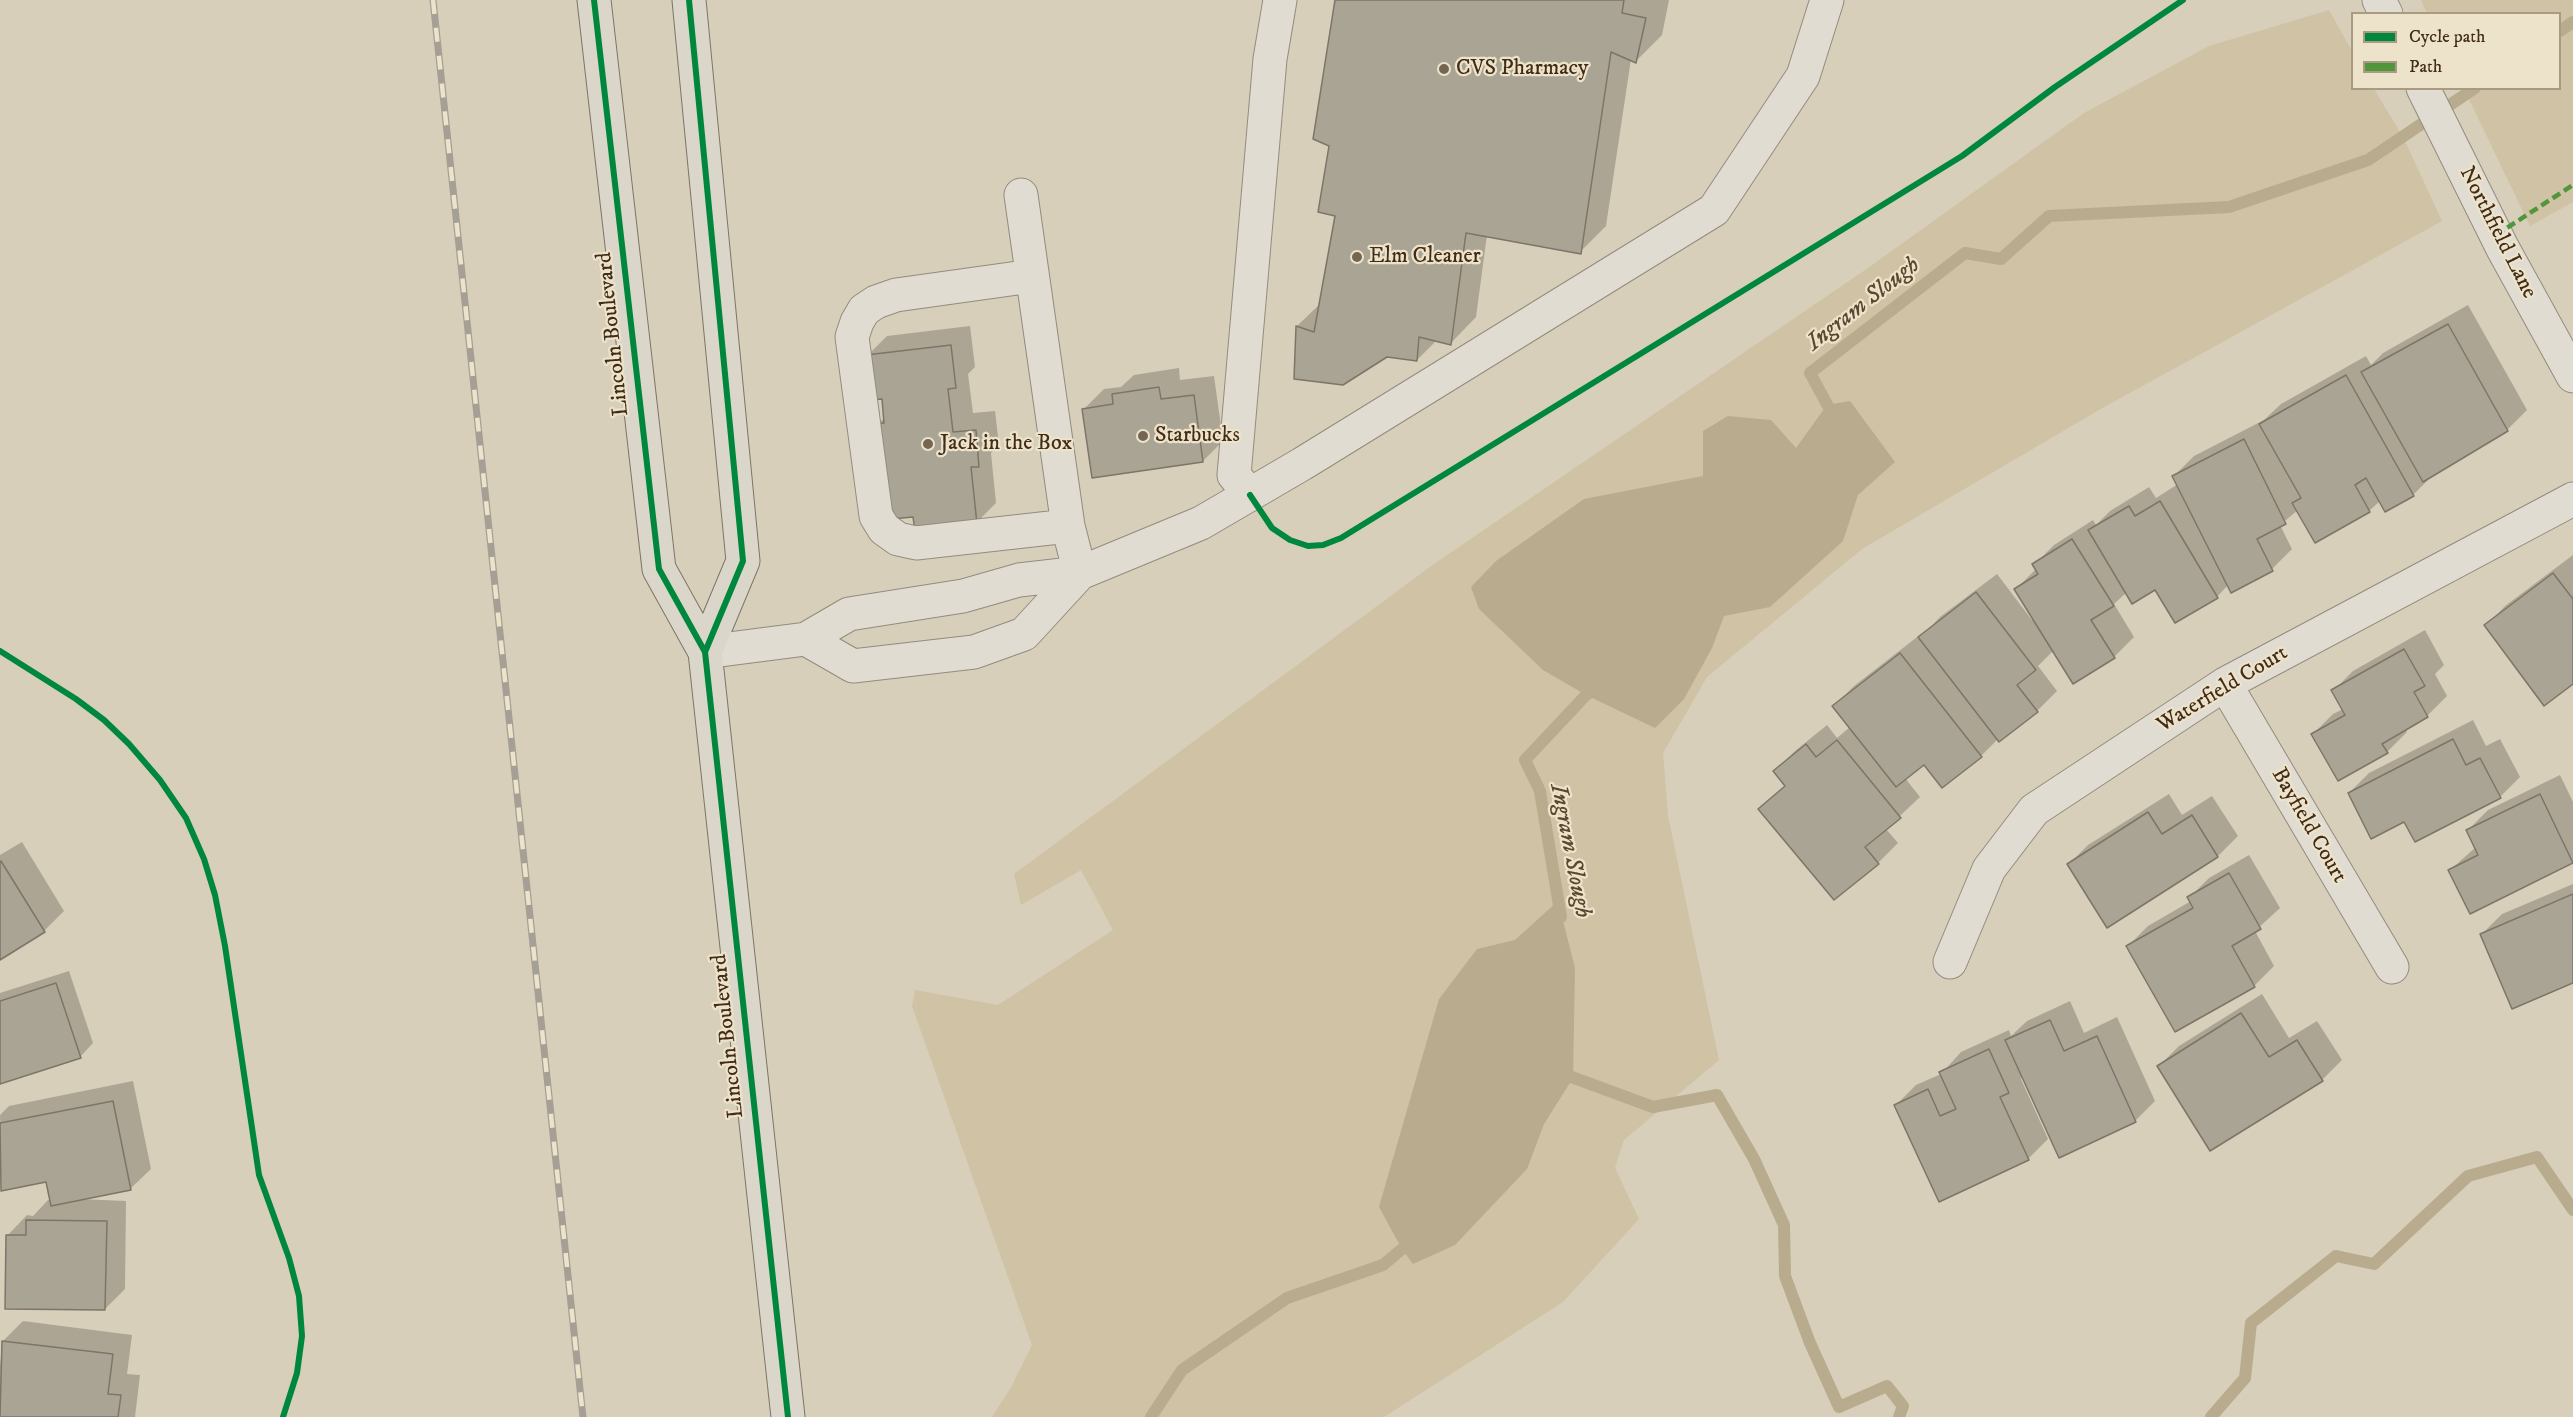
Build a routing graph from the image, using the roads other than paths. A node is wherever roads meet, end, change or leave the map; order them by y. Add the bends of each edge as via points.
1 (594, 0) edge
2 (689, 0) edge
3 (1280, 0) edge
4 (1827, 0) edge
5 (2424, 90) edge
6 (1020, 195) dead end
7 (1032, 276) junction
8 (2573, 376) edge
9 (1250, 495) junction
10 (2573, 499) edge
11 (1068, 526) junction
12 (1080, 573) junction
13 (806, 639) junction
14 (705, 652) junction
15 (2225, 684) junction
16 (1950, 962) dead end
17 (2392, 967) dead end
18 (788, 1417) edge

1 - 14 main road, Lincoln Boulevard via 659,569
2 - 14 main road, Lincoln Boulevard via 743,561
3 - 9 street via 1270,59 1234,475
4 - 9 street via 1803,76 1714,210
5 - 8 street, Northfield Lane via 2502,247
6 - 7 street
7 - 11 street
7 - 11 street via 896,295 864,310 852,337 876,516 884,529 898,539 916,543
9 - 12 street via 1201,523
10 - 15 street, Waterfield Court
11 - 12 street
12 - 13 street via 1019,580 963,596 849,614
12 - 13 street via 1024,634 974,652 853,666
13 - 14 street
14 - 18 main road, Lincoln Boulevard
15 - 16 street, Waterfield Court via 2034,810 1989,870
15 - 17 street, Bayfield Court

